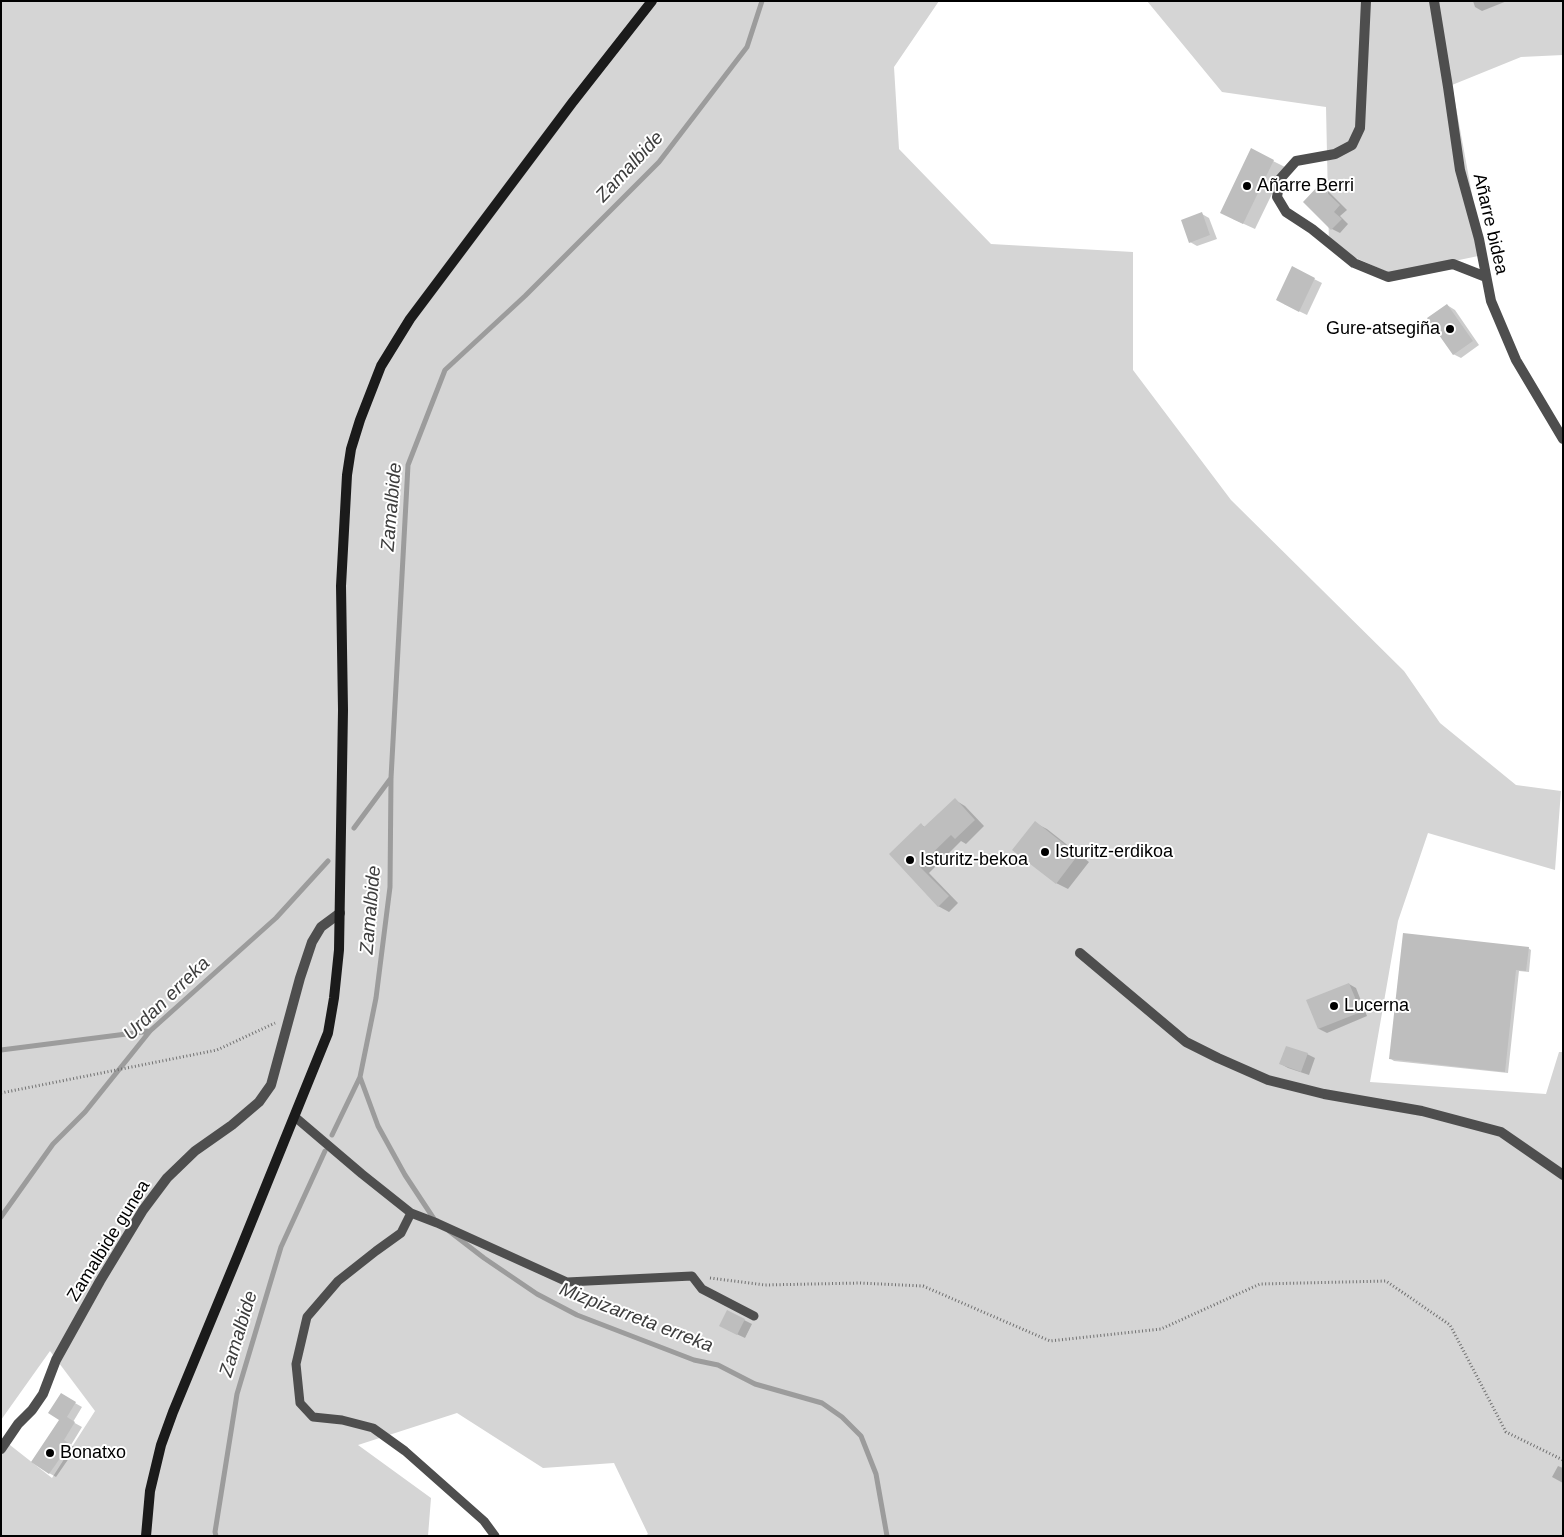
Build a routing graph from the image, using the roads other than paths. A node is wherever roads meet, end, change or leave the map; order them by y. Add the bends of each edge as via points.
1 (652, 1) edge
2 (1366, 1) edge
3 (1434, 1) edge
4 (1486, 277) junction
5 (1563, 439) edge
6 (340, 912) junction
7 (1080, 953) dead end
8 (295, 1117) junction
9 (1563, 1175) edge
10 (411, 1214) junction
11 (754, 1316) dead end
12 (1, 1449) edge
13 (146, 1536) edge
14 (494, 1536) edge

1 - 6 main road via 410,319 381,366 360,420 347,475 341,586
2 - 4 street via 1360,128 1352,145 1335,154 1296,161 1280,179 1277,198 1286,212 1354,262 1388,277 1454,264
3 - 4 street, Añarre bidea via 1460,170
4 - 5 street, Añarre bidea via 1491,300 1516,360
6 - 8 main road via 339,950 328,1033
6 - 12 street, Zamalbide gunea via 322,927 312,942 271,1085 259,1102 195,1151 167,1178 143,1210 61,1352 42,1394
7 - 9 street via 1186,1042 1218,1058 1268,1080 1324,1094 1422,1111 1501,1132
8 - 10 lane
8 - 13 main road via 161,1445 150,1491
10 - 11 lane via 567,1282 692,1276 702,1289
10 - 14 lane via 401,1233 338,1281 307,1317 296,1364 300,1403 313,1417 373,1428 484,1521

